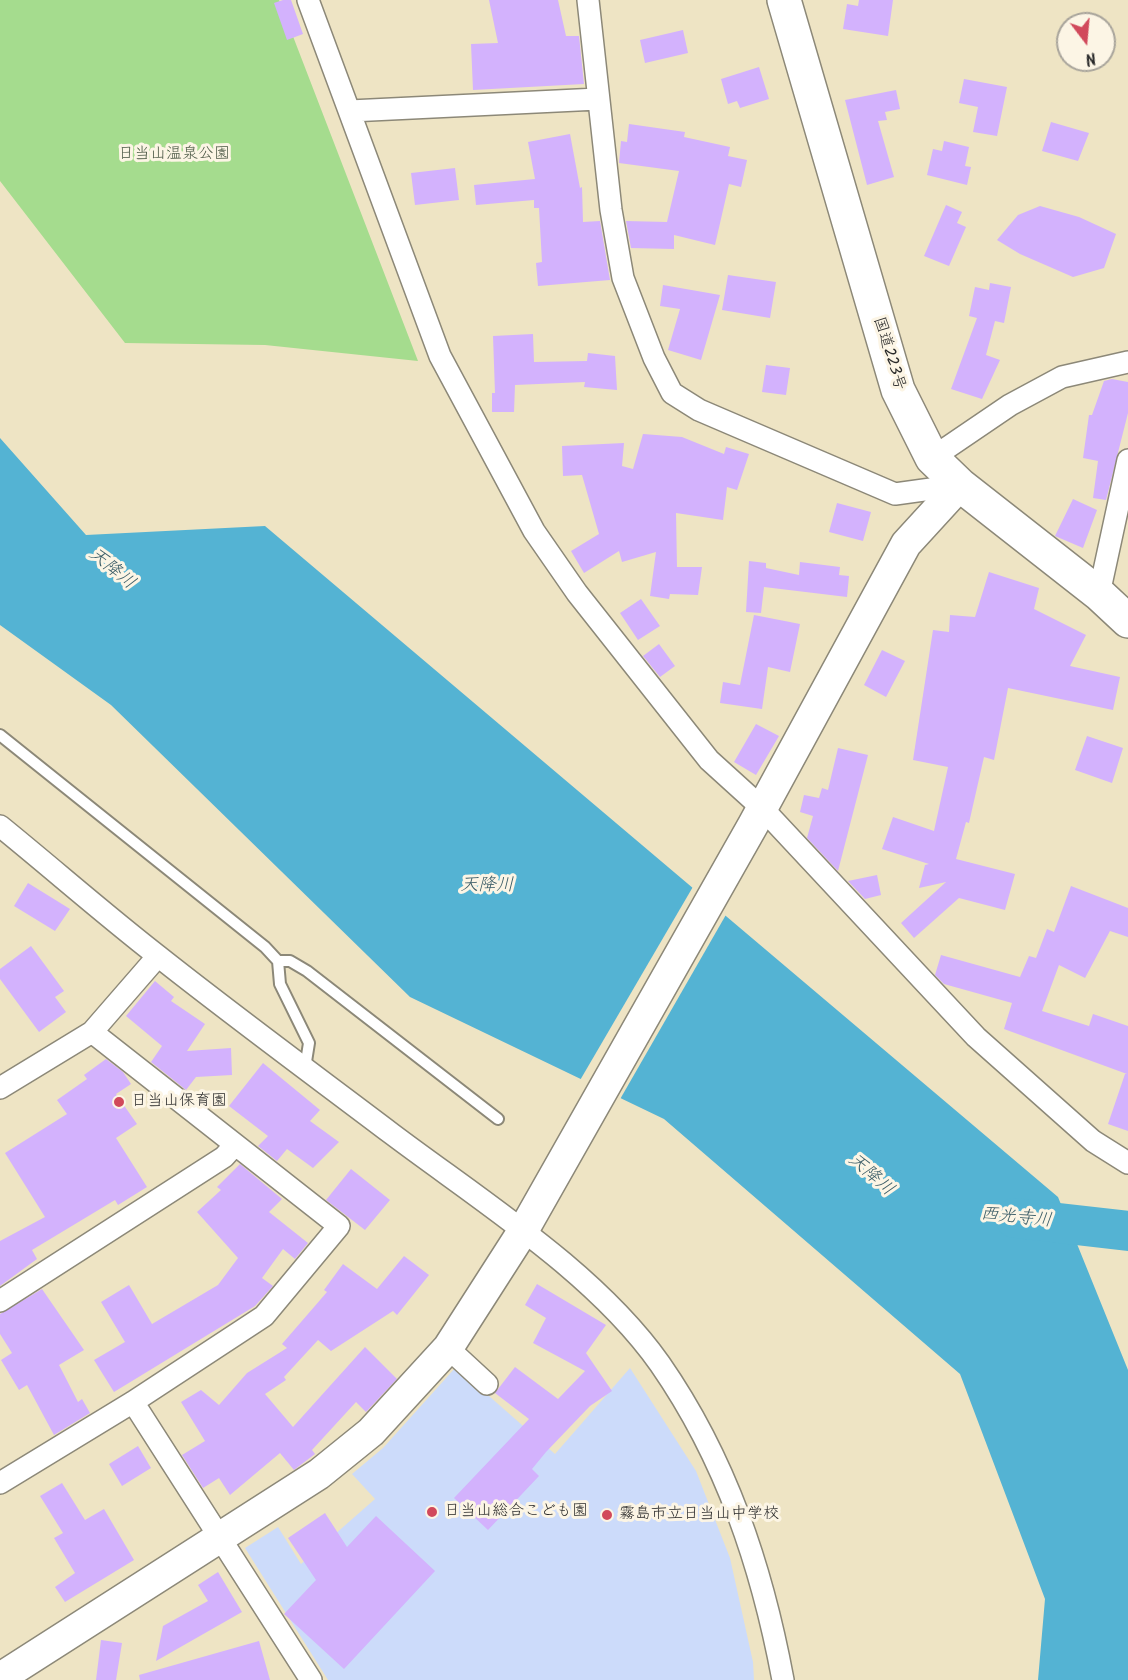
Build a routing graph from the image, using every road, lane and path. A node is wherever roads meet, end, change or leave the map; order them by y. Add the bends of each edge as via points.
1 (309, 0) edge
2 (588, 0) edge
3 (784, 0) edge
4 (598, 99) junction
5 (350, 111) junction
6 (1128, 362) edge
7 (932, 458) junction
8 (1128, 459) edge
9 (960, 485) junction
10 (1099, 594) junction
11 (1128, 621) edge
12 (0, 735) edge
13 (758, 817) junction
14 (0, 826) edge
15 (158, 956) junction
16 (278, 961) junction
17 (92, 1032) junction
18 (305, 1068) junction
19 (0, 1088) edge
20 (498, 1119) dead end
21 (234, 1146) junction
22 (1128, 1163) edge
23 (525, 1226) junction
24 (0, 1301) edge
25 (448, 1348) junction
26 (487, 1384) dead end
27 (133, 1402) junction
28 (0, 1483) edge
29 (221, 1537) junction
30 (17, 1674) edge
31 (311, 1680) edge
32 (783, 1680) edge

1 - 5 street
2 - 4 street
3 - 7 highway, 国道223号 via 898,390
4 - 5 street
4 - 9 street via 623,278 672,393 699,410 895,494
5 - 13 street via 440,356 534,531 577,593
6 - 7 street via 1062,377 1010,405
7 - 9 highway, 国道223号
8 - 10 street
9 - 10 highway, 国道223号
9 - 13 street via 906,544
10 - 11 highway, 国道223号
12 - 16 lane
13 - 22 street via 976,1037 1093,1141
13 - 23 street
14 - 15 street
15 - 17 street
15 - 18 street
16 - 18 lane via 280,984 309,1043
16 - 20 lane via 290,961 307,971
17 - 19 street
17 - 21 street
18 - 23 street
21 - 24 street via 224,1157
21 - 27 street via 339,1227 264,1316
23 - 25 street
23 - 32 street via 604,1300 659,1362 709,1444 751,1544 771,1613
25 - 26 street
25 - 29 street via 371,1432 319,1474
27 - 28 street
27 - 29 street
29 - 30 street
29 - 31 street

